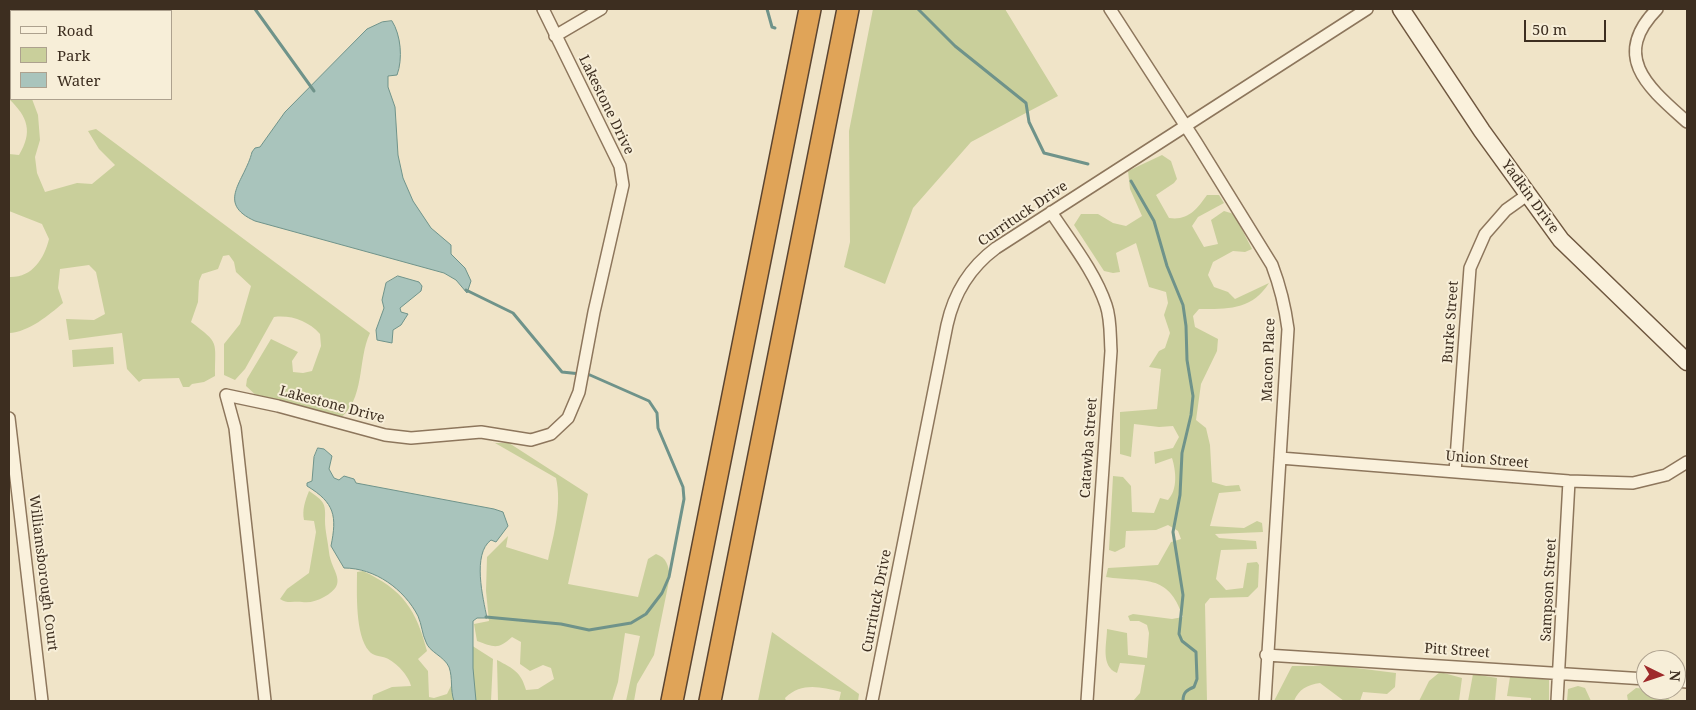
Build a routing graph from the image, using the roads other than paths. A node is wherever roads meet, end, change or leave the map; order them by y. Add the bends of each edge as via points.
1 (543, 9) edge
2 (601, 9) edge
3 (810, 9) edge
4 (848, 9) edge
5 (1110, 9) edge
6 (1366, 9) edge
7 (1401, 9) edge
8 (1657, 9) edge
9 (555, 36) junction
10 (1687, 122) edge
11 (1186, 125) junction
12 (1527, 195) junction
13 (1051, 212) junction
14 (1687, 362) edge
15 (9, 418) edge
16 (1280, 458) junction
17 (1687, 462) edge
18 (1455, 472) junction
19 (1570, 481) junction
20 (1266, 654) junction
21 (1559, 674) junction
22 (1636, 678) edge
23 (42, 701) edge
24 (265, 701) edge
25 (672, 701) edge
26 (710, 701) edge
27 (872, 701) edge
28 (1087, 701) edge
29 (1265, 701) edge
30 (1557, 701) edge

1 - 9 street, Lakestone Drive
2 - 9 street
3 - 25 highway
4 - 26 highway
5 - 11 street, Macon Place
6 - 11 street, Currituck Drive
7 - 12 street, Yadkin Drive
8 - 10 street via 1638,38 1637,68 1651,88
9 - 24 street, Lakestone Drive via 620,166 623,185 574,407 561,426 540,439 481,432 411,438 369,432 226,395 235,428
11 - 13 street, Currituck Drive
11 - 16 street, Macon Place via 1272,265 1280,285 1288,329
12 - 14 street, Yadkin Drive via 1582,262
12 - 18 street, Burke Street via 1506,210 1485,234 1470,268
13 - 27 street, Currituck Drive via 977,263 959,288 950,310
13 - 28 street, Catawba Street via 1099,290 1106,305 1110,328
15 - 23 street, Williamsborough Court
16 - 18 street, Union Street
16 - 20 street, Macon Place
17 - 19 street, Union Street via 1666,475 1633,483
18 - 19 street, Union Street
19 - 21 street, Sampson Street
20 - 21 street, Pitt Street
20 - 29 street, Macon Place
21 - 22 street, Pitt Street
21 - 30 street, Sampson Street

